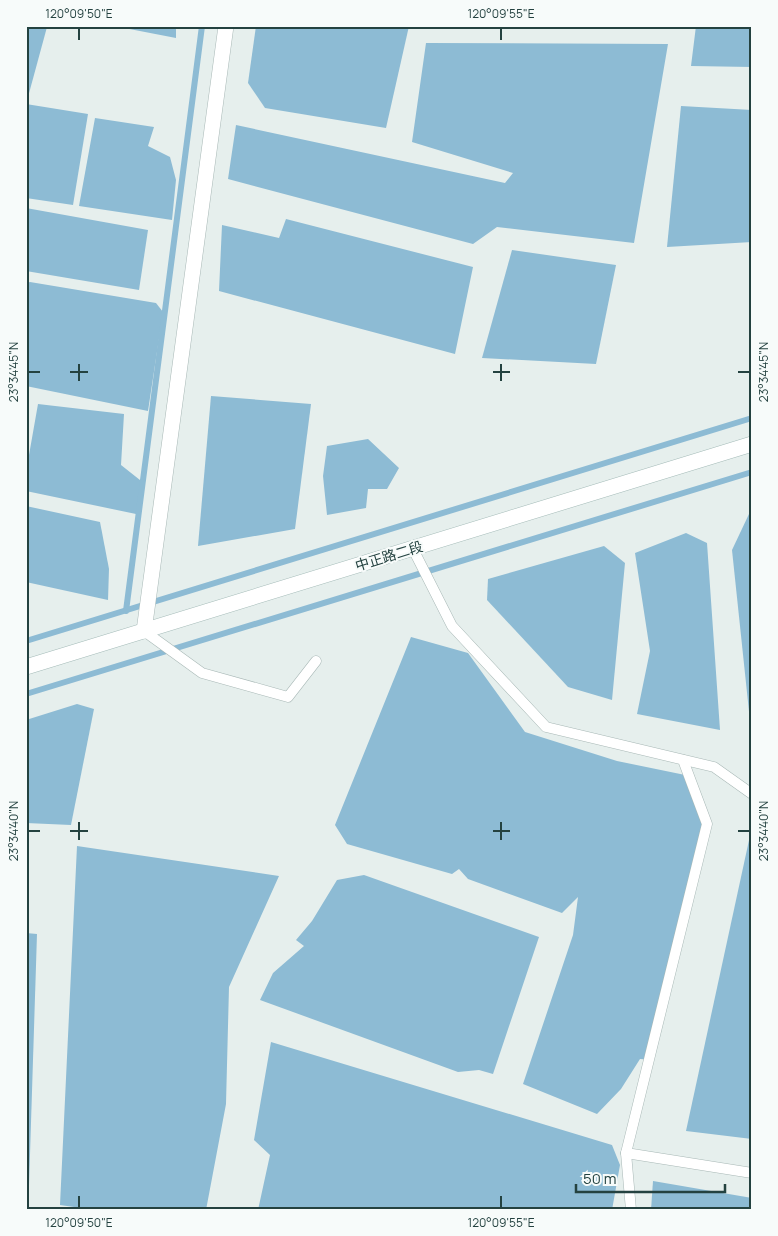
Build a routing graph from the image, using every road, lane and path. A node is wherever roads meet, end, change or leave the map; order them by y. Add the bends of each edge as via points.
1 (226, 26) edge
2 (752, 444) edge
3 (413, 549) junction
4 (144, 631) junction
5 (316, 661) dead end
6 (26, 666) edge
7 (683, 760) junction
8 (752, 794) edge
9 (626, 1153) junction
10 (752, 1173) edge
11 (631, 1210) edge

1 - 4 main road
2 - 3 main road, 中正路二段
3 - 4 main road, 中正路二段
3 - 7 lane via 452,626 546,727
4 - 5 lane via 202,673 288,697
4 - 6 main road, 中正路二段
7 - 8 lane via 714,767
7 - 9 lane via 707,824
9 - 10 lane
9 - 11 lane

